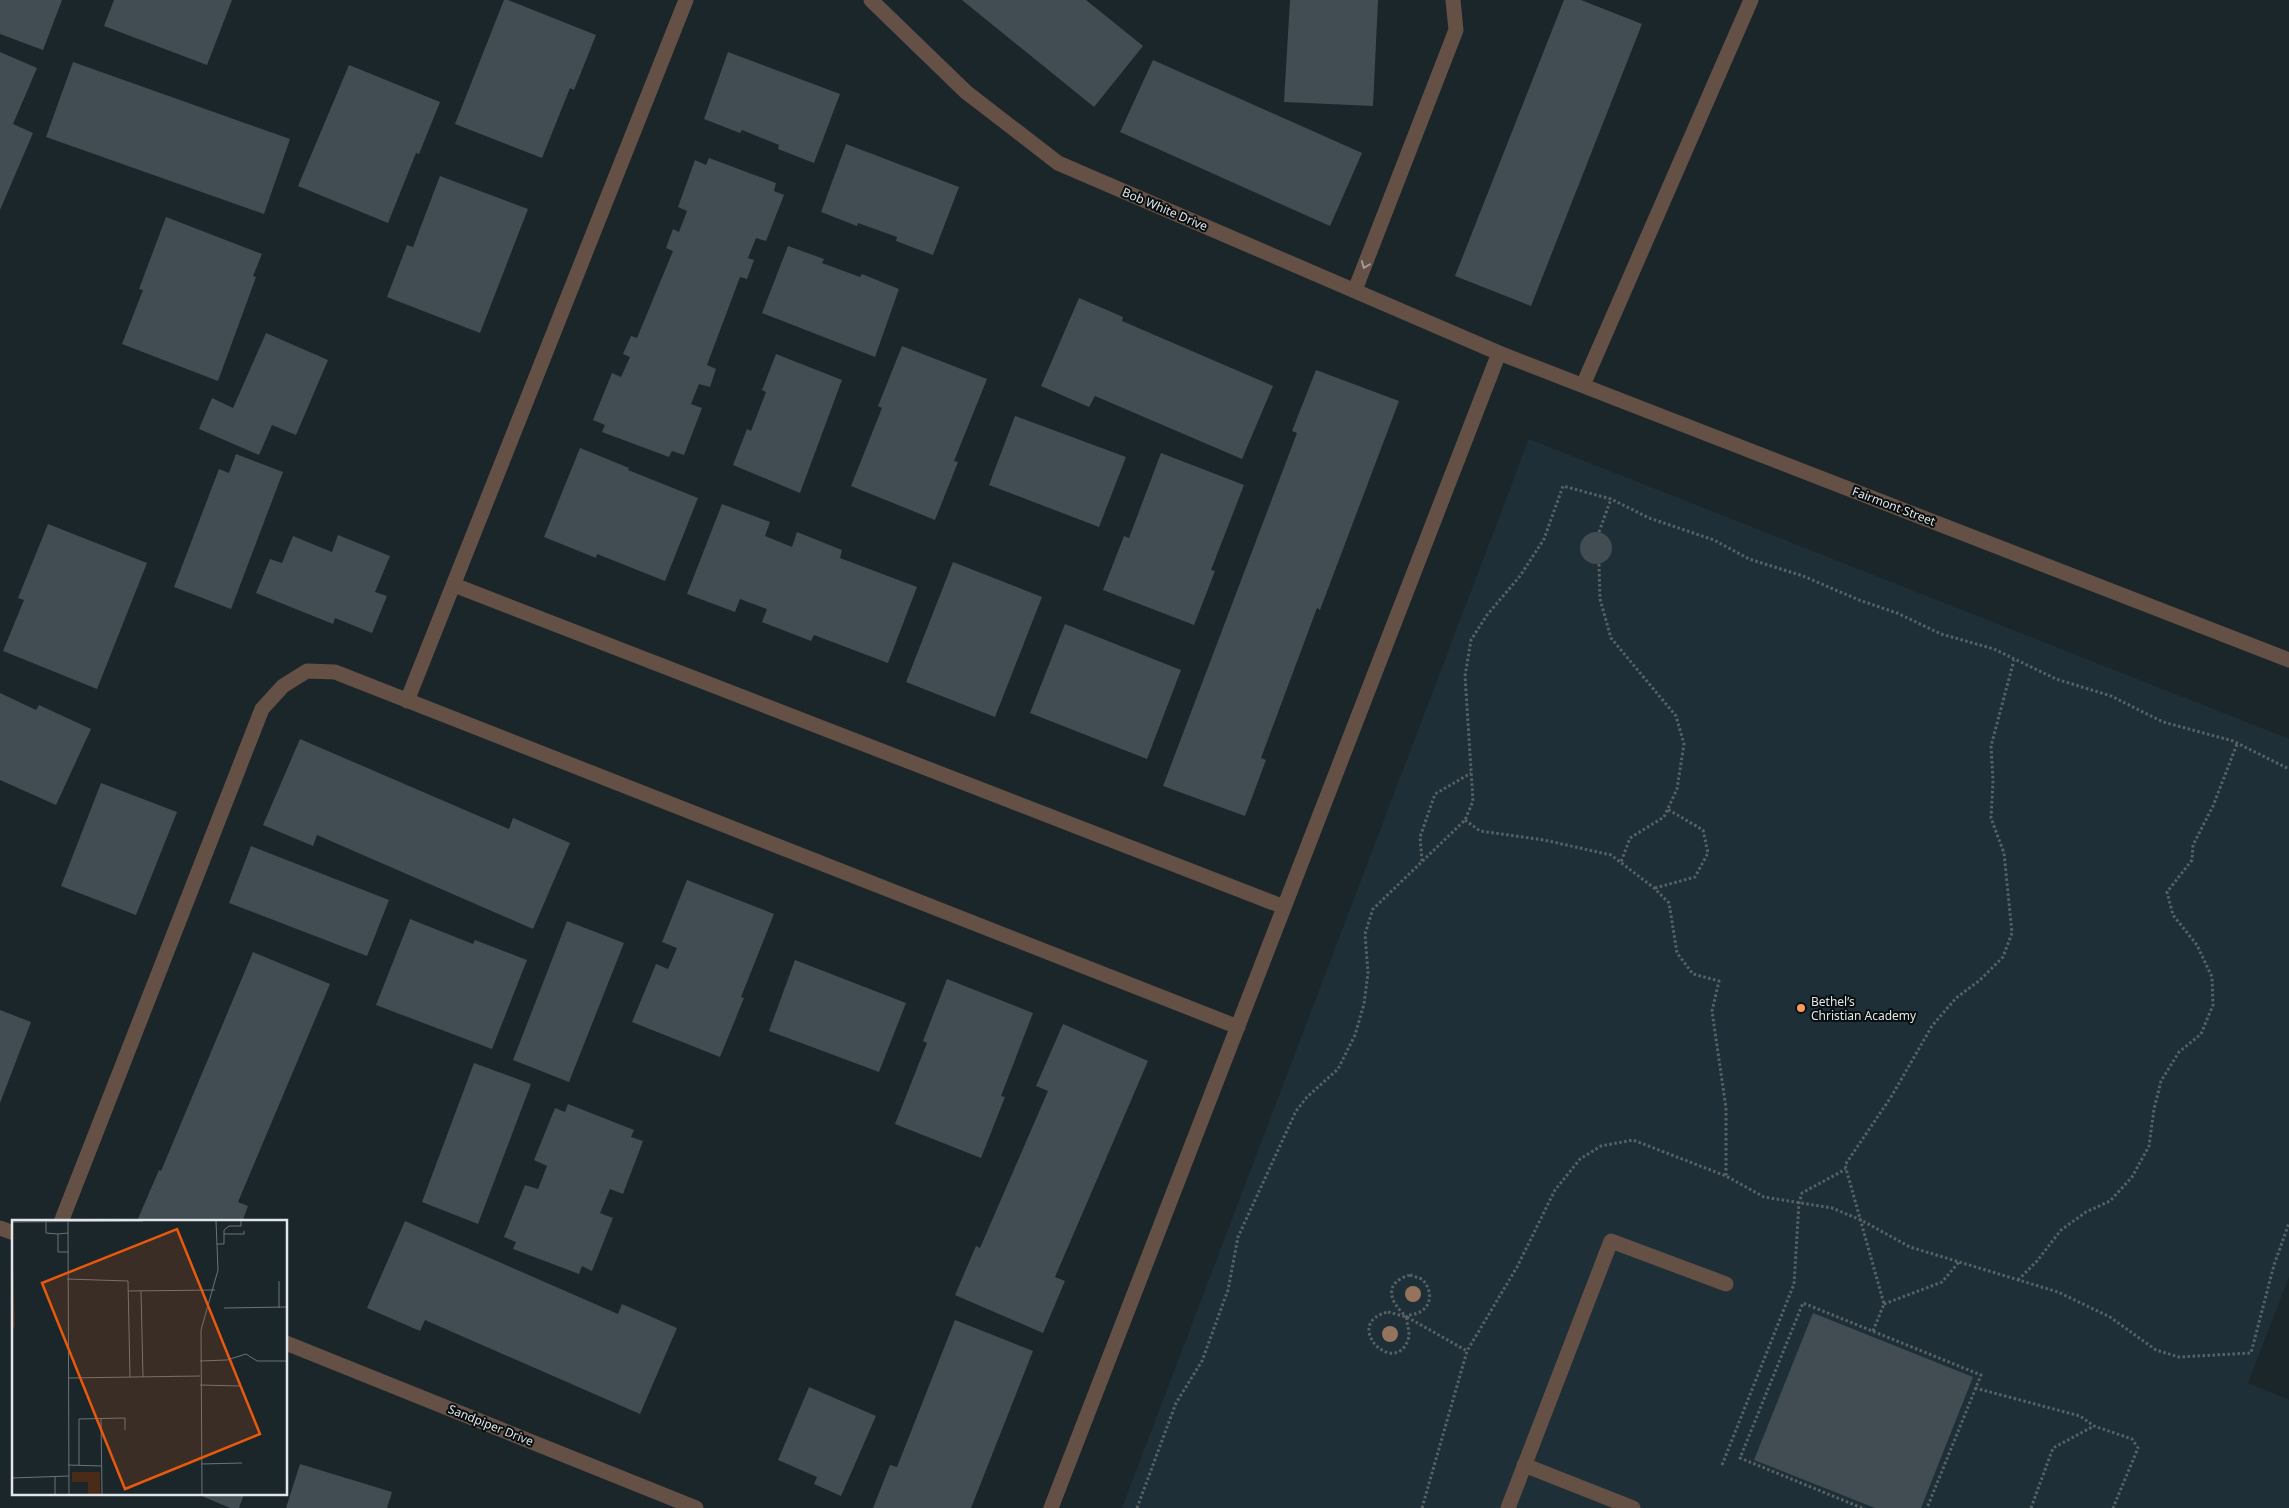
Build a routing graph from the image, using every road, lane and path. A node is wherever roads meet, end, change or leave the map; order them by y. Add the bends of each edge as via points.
1 (686, 0) edge
2 (871, 0) edge
3 (1452, 0) edge
4 (1751, 0) edge
5 (1355, 290) junction
6 (1499, 353) junction
7 (1583, 385) junction
8 (1612, 499) junction
9 (1599, 532) dead end
10 (1599, 564) dead end
11 (454, 585) junction
12 (2014, 660) junction
13 (2289, 660) edge
14 (407, 701) junction
15 (2237, 744) junction
16 (2289, 769) edge
17 (1471, 773) junction
18 (1667, 809) junction
19 (1465, 820) junction
20 (1422, 862) junction
21 (1620, 862) junction
22 (1654, 888) junction
23 (1284, 907) junction
24 (1238, 1027) junction
25 (1846, 1169) junction
26 (1726, 1176) junction
27 (1799, 1203) junction
28 (62, 1220) edge
29 (1860, 1220) junction
30 (2289, 1224) edge
31 (0, 1228) edge
32 (12, 1232) edge
33 (1959, 1262) junction
34 (2018, 1280) junction
35 (1726, 1284) dead end
36 (1884, 1304) junction
37 (1407, 1317) junction
38 (1874, 1331) junction
39 (288, 1343) edge
40 (1467, 1351) junction
41 (1975, 1388) junction
42 (2094, 1426) junction
43 (1524, 1465) junction
44 (1722, 1466) dead end
45 (696, 1508) edge
46 (1051, 1508) edge
47 (1137, 1508) edge
48 (1422, 1508) edge
49 (1508, 1508) edge
50 (1633, 1508) edge
51 (1862, 1508) edge
52 (1927, 1508) edge
53 (2031, 1508) edge
54 (2112, 1508) edge

1 - 11 street
2 - 5 street, Bob White Drive via 966,92 1058,163
3 -> 5 street via 1456,30
4 - 7 street
5 - 6 street, Bob White Drive
6 - 7 street, Fairmont Street
6 - 23 street
7 - 13 street, Fairmont Street
8 - 9 path
8 - 12 path via 1649,518 1714,540 1749,559 1804,576 1898,613 1941,634 1994,649
8 - 17 path via 1563,486 1544,539 1471,640 1465,676
10 - 18 path via 1600,598 1611,638 1676,716 1684,744 1677,789
11 - 14 street
11 - 23 street
12 - 15 path via 2056,679 2111,696 2163,722
12 - 25 path via 1991,746 1991,818 2004,853 2012,933 2003,957 1956,998 1932,1026 1891,1097 1845,1164
14 - 24 street
14 - 28 street via 335,672 307,671 283,686 262,709
15 - 16 path
15 - 34 path via 2213,806 2193,845 2192,860 2166,892 2172,916 2196,945 2212,977 2213,1005 2201,1034 2178,1052 2162,1081 2149,1146 2132,1176 2110,1201 2086,1212 2061,1230
17 - 19 path via 1473,801
17 - 20 path via 1435,794 1420,837
18 - 21 path via 1664,817 1630,838
18 - 22 path via 1703,830 1708,853 1695,877
19 - 20 path
19 - 21 path via 1480,831 1554,842 1611,855
20 - 47 path via 1373,909 1365,934 1368,973 1364,1004 1355,1036 1338,1068 1296,1111 1238,1237 1228,1290 1202,1360 1176,1403
21 - 22 path
22 - 26 path via 1669,903 1677,953 1693,974 1719,981 1712,1011 1726,1108
23 - 24 street
24 - 46 street
25 - 27 path via 1802,1193
25 - 29 path
26 - 27 path via 1764,1197
26 - 40 path via 1633,1140 1601,1146 1580,1158 1555,1190 1517,1267
27 - 29 path via 1832,1208
27 - 44 path via 1794,1284
29 - 33 path via 1910,1247
29 - 36 path
30 - 34 path via 2274,1265 2251,1353 2178,1357 2156,1350 2110,1317 2058,1292
31 - 32 street
33 - 34 path
33 - 36 path via 1942,1282
35 - 43 street via 1611,1241
36 - 38 path
37 - 37 path via 1393,1304 1392,1291 1398,1280 1410,1275 1427,1283 1431,1296 1421,1312
37 - 37 path via 1409,1333 1400,1350 1387,1352 1371,1341 1370,1328 1376,1317 1388,1312
37 - 40 path
38 - 41 path via 1981,1375
38 - 51 path via 1802,1303 1740,1458
39 - 45 street, Sandpiper Drive
40 - 48 path
41 - 42 path via 2080,1416
41 - 52 path
42 - 53 path via 2053,1448
42 - 54 path via 2132,1439 2138,1448
43 - 49 street
43 - 50 street

